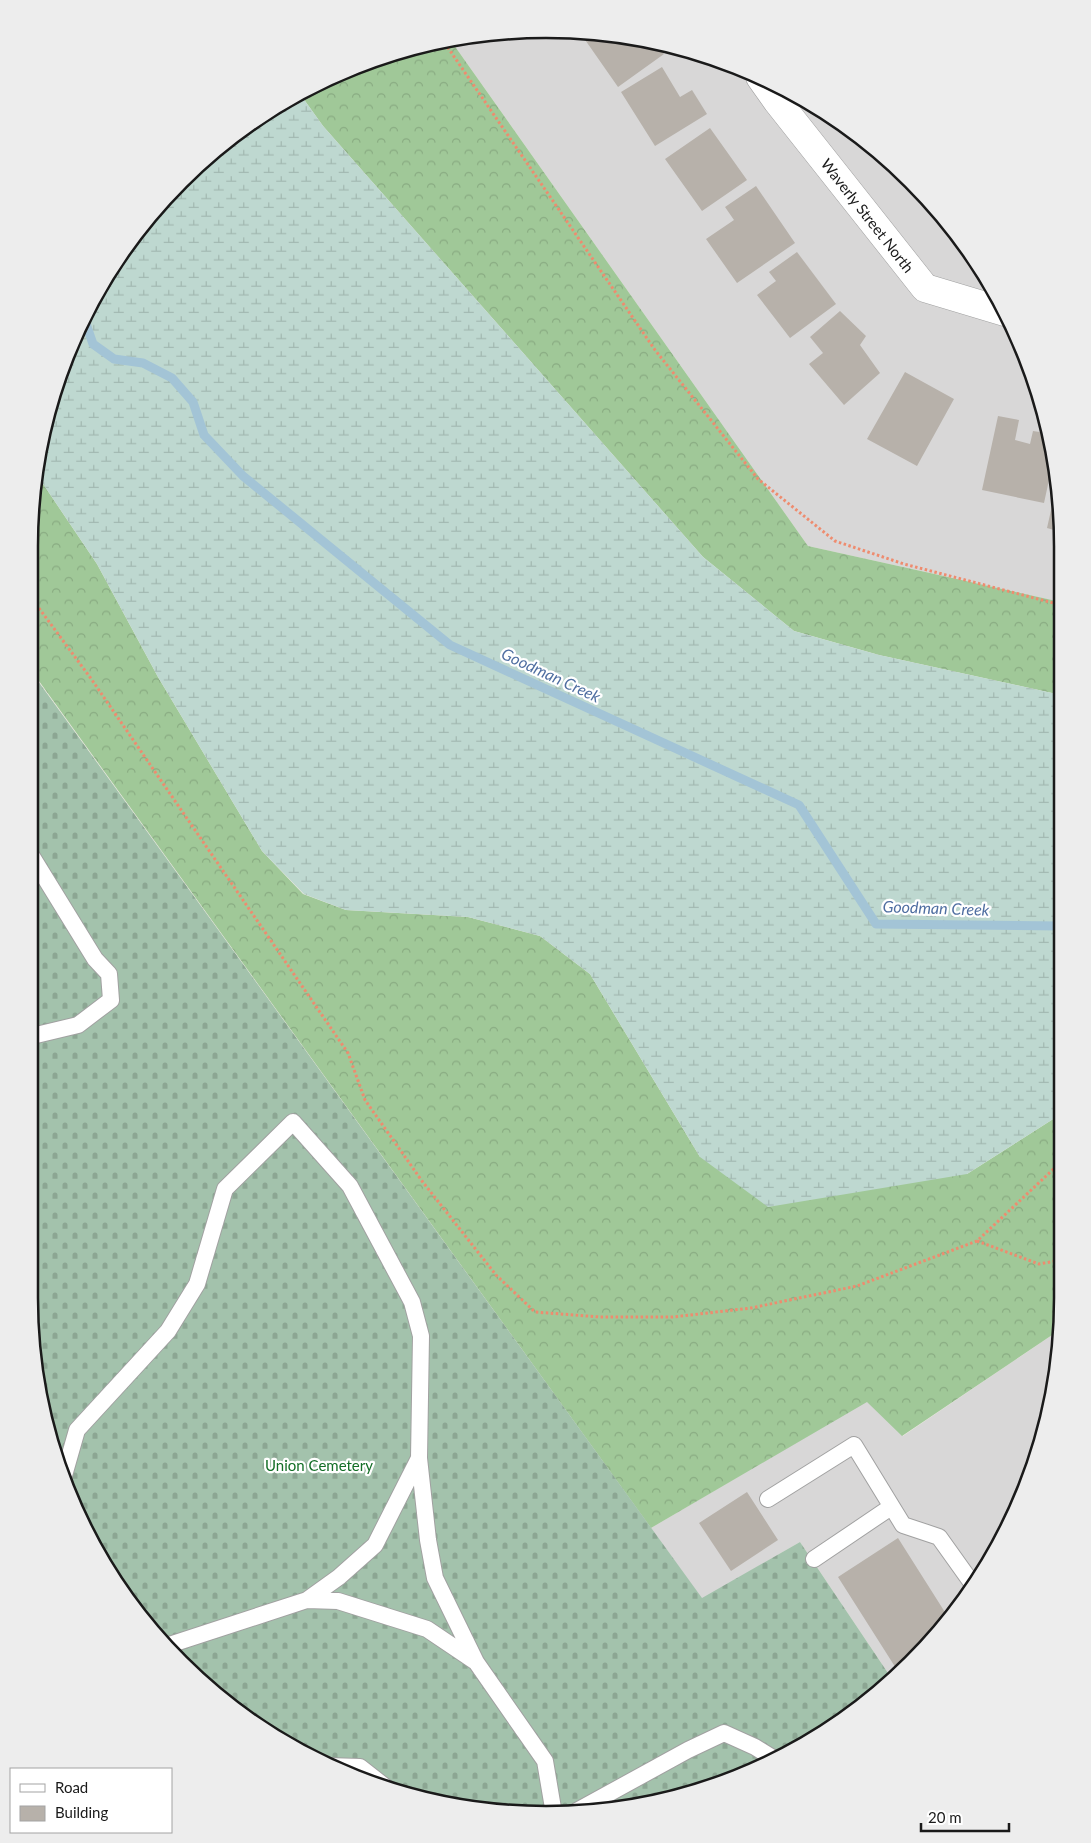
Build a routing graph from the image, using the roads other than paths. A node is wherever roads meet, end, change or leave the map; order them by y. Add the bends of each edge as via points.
1 (784, 97) edge
2 (994, 309) edge
3 (38, 866) edge
4 (38, 1035) edge
5 (419, 1458) junction
6 (66, 1467) edge
7 (768, 1499) dead end
8 (891, 1506) junction
9 (814, 1559) dead end
10 (969, 1579) edge
11 (307, 1600) junction
12 (174, 1643) edge
13 (476, 1662) junction
14 (767, 1754) edge
15 (350, 1767) edge
16 (369, 1774) edge
17 (592, 1803) edge
18 (553, 1806) edge

1 - 2 street, Waverly Street North via 924,288
3 - 4 lane via 95,959 109,974 111,1000 78,1025
5 - 6 lane via 421,1336 412,1302 350,1186 293,1122 225,1189 197,1284 168,1331 76,1430
5 - 11 lane via 375,1545
5 - 13 lane via 435,1578
7 - 8 lane via 854,1445
8 - 9 lane
8 - 10 lane via 903,1525 939,1537
11 - 12 lane
11 - 13 lane via 338,1601 427,1629
13 - 18 lane via 545,1761
14 - 17 lane via 724,1733
15 - 16 lane via 360,1767

